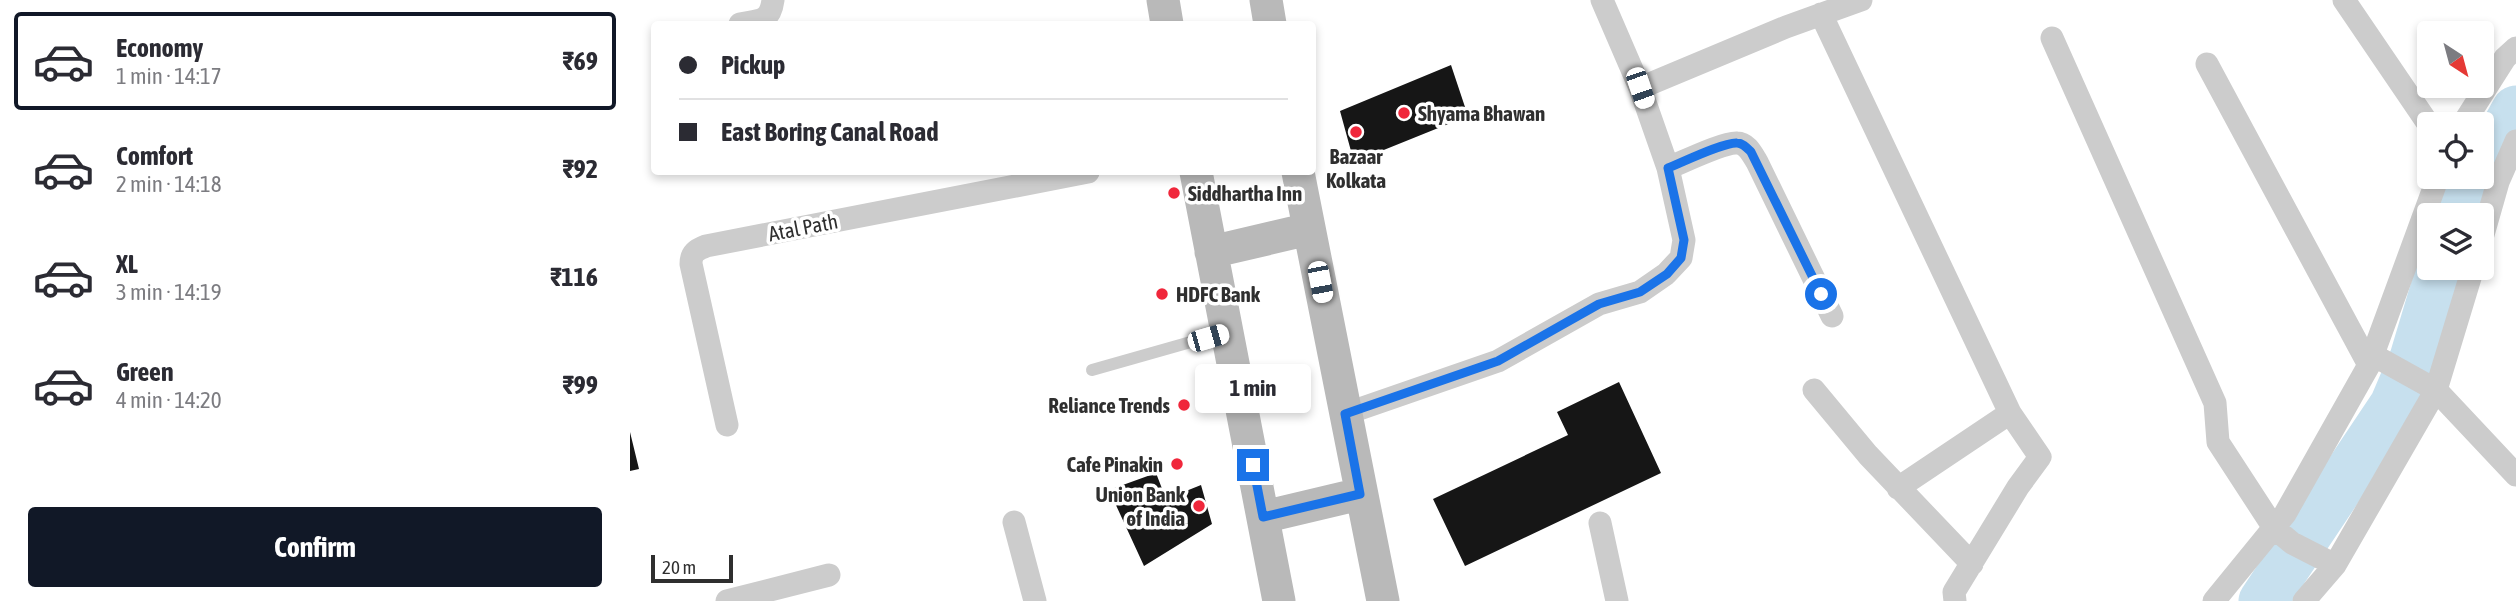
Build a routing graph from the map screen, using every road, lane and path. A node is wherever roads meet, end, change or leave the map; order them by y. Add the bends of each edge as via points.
1 (773, 0) edge
2 (1163, 0) edge
3 (1266, 0) edge
4 (1602, 0) edge
5 (1861, 0) edge
6 (2344, 0) edge
7 (1821, 15) junction
8 (753, 21) edge
9 (1166, 21) edge
10 (1270, 21) edge
11 (2052, 38) dead end
12 (2516, 48) edge
13 (2207, 64) dead end
14 (1640, 88) junction
15 (2420, 112) edge
16 (2471, 112) edge
17 (2516, 141) edge
18 (1668, 168) junction
19 (2494, 170) edge
20 (1073, 175) edge
21 (1197, 175) edge
22 (1299, 175) edge
23 (2434, 189) edge
24 (1309, 229) junction
25 (1211, 252) junction
26 (2469, 280) edge
27 (1832, 316) dead end
28 (1227, 332) junction
29 (2371, 360) junction
30 (1093, 370) dead end
31 (2431, 387) junction
32 (1815, 390) dead end
33 (2010, 413) junction
34 (1345, 414) junction
35 (727, 425) dead end
36 (2516, 475) edge
37 (1898, 488) junction
38 (1360, 494) junction
39 (1263, 517) junction
40 (1014, 522) dead end
41 (1601, 523) dead end
42 (2274, 528) junction
43 (2329, 562) junction
44 (1972, 564) junction
45 (829, 575) dead end
46 (727, 601) edge
47 (1035, 601) edge
48 (1279, 601) edge
49 (1383, 601) edge
50 (1618, 601) edge
51 (1955, 601) edge
52 (2214, 601) edge
53 (2304, 601) edge

1 - 8 street via 766,18
2 - 9 main road
3 - 10 main road
4 - 14 street
5 - 7 street
6 - 15 street
7 - 14 street
7 - 33 street
11 - 42 street via 2215,403 2218,442
12 - 16 street
13 - 29 street
14 - 18 street
17 - 19 street
18 - 27 street via 1737,143 1745,145
18 - 34 street via 1684,240 1681,258 1667,274 1640,292 1599,304 1498,361
20 - 35 street, Atal Path via 698,249 691,264
21 - 25 main road
22 - 24 main road
23 - 29 street
24 - 25 main road
24 - 34 main road
25 - 28 main road
26 - 31 street
28 - 30 lane
28 - 39 main road
29 - 31 street
29 - 42 street
31 - 36 street
31 - 43 street
32 - 37 street
33 - 37 street
33 - 44 street via 2040,457
34 - 38 main road
37 - 44 street
38 - 39 main road
38 - 49 main road
39 - 48 main road
40 - 47 street
41 - 50 street
42 - 43 street
42 - 52 street
43 - 53 street
44 - 51 street via 1954,592
45 - 46 street

